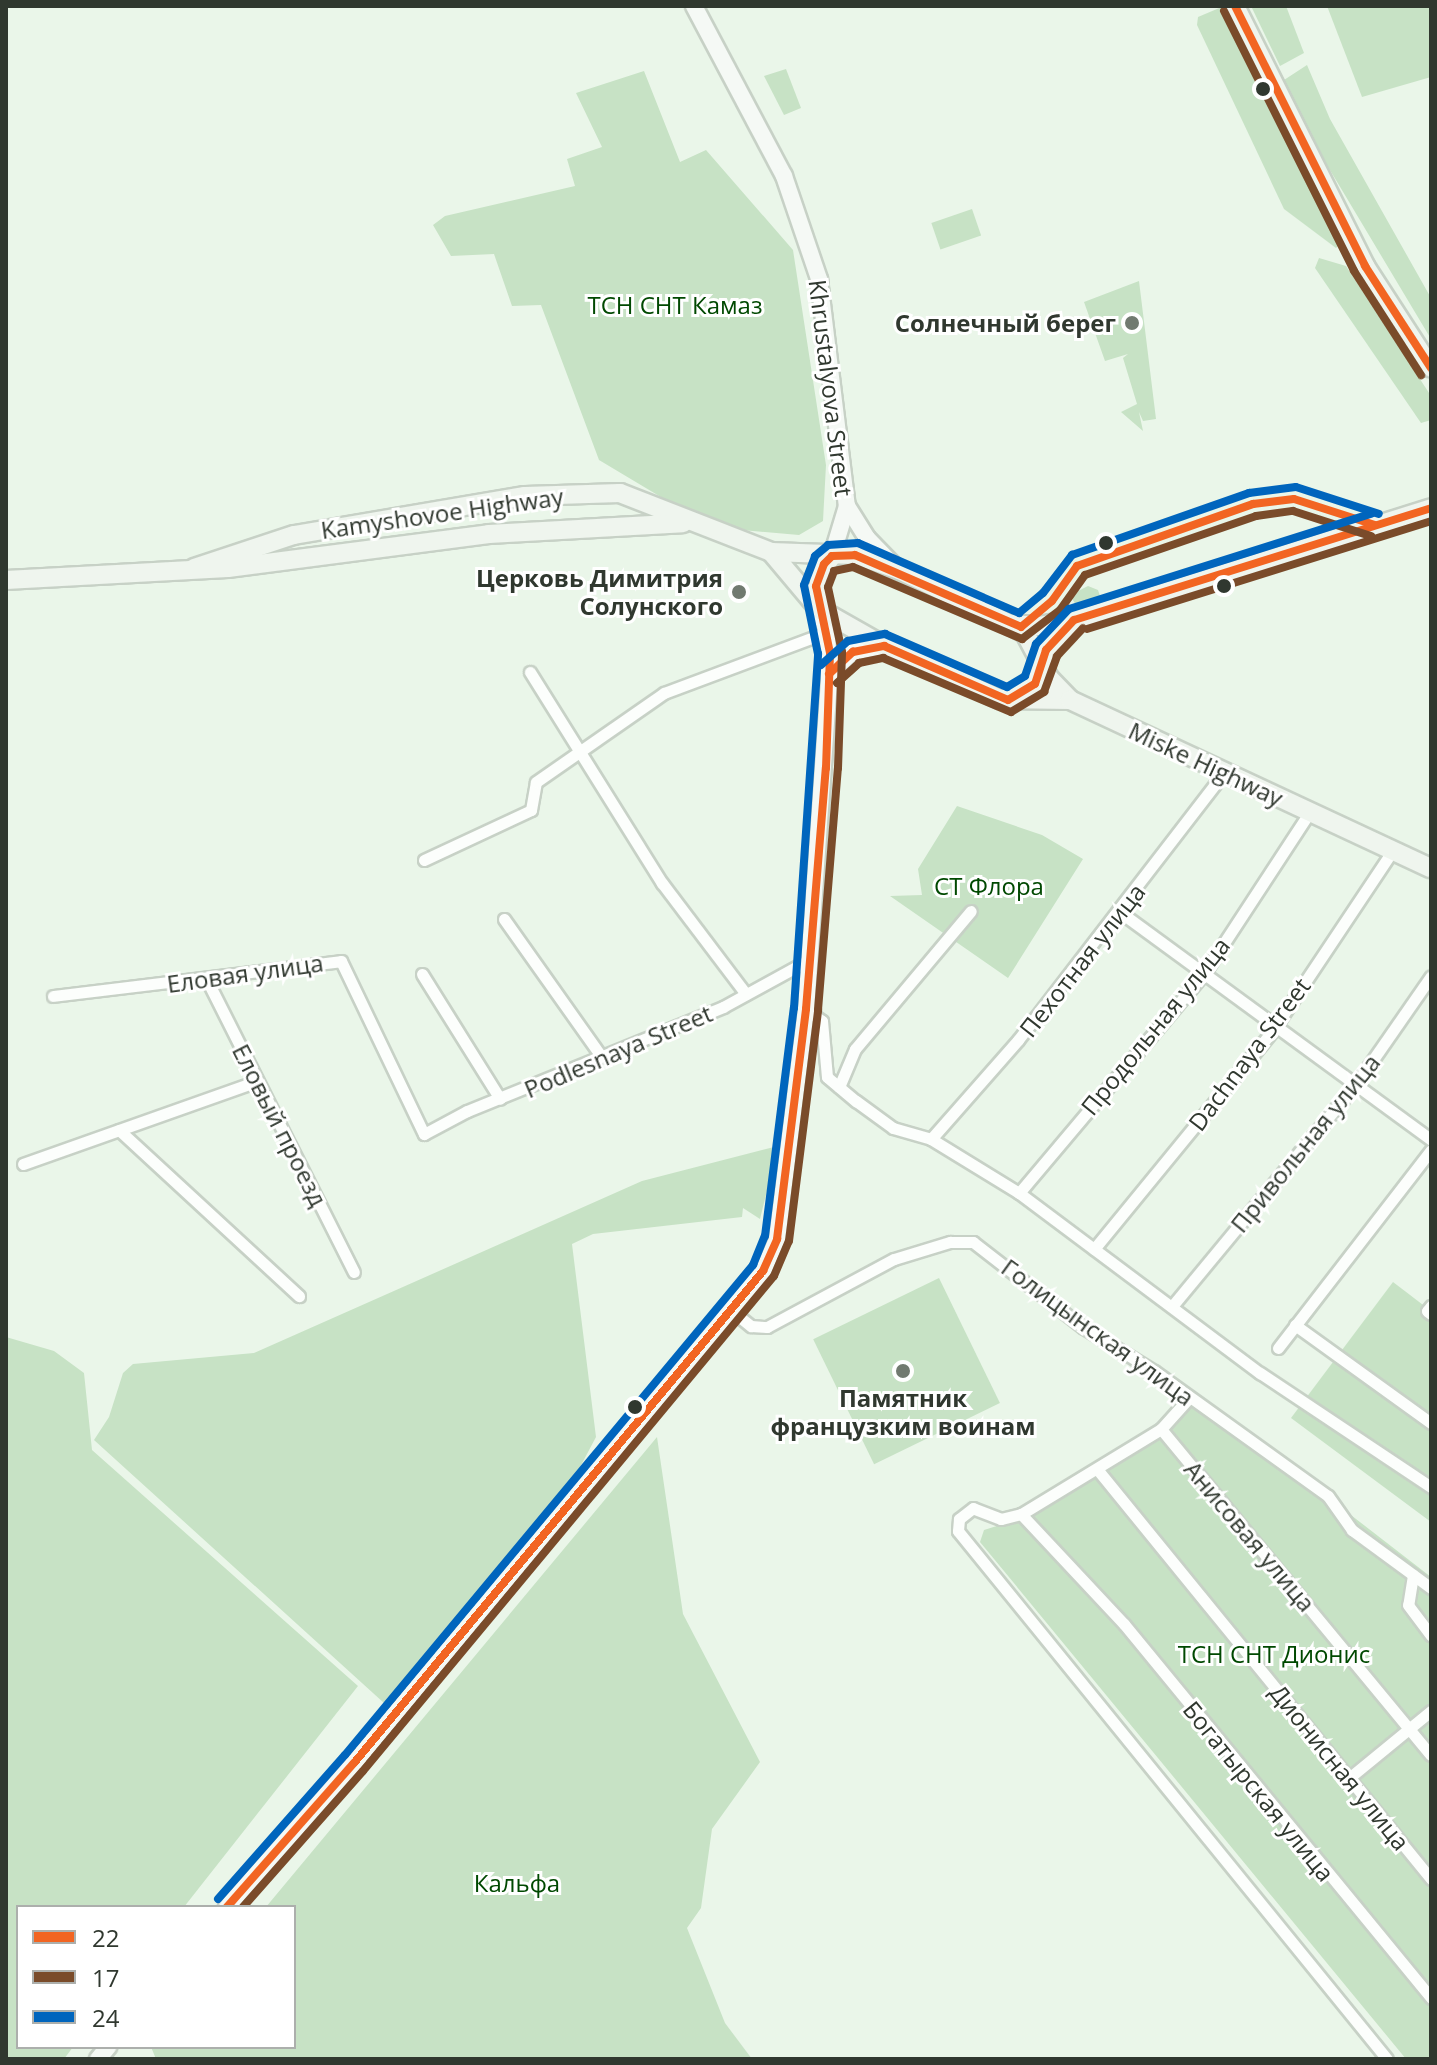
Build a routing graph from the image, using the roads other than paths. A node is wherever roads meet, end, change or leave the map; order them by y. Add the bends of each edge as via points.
1 (694, 6) edge
2 (1235, 6) edge
3 (1431, 368) edge
4 (847, 506) junction
5 (1431, 508) edge
6 (689, 523) junction
7 (771, 552) junction
8 (832, 556) junction
9 (194, 568) junction
10 (899, 570) junction
11 (6, 580) edge
12 (819, 609) junction
13 (1074, 620) junction
14 (1010, 624) junction
15 (827, 632) junction
16 (884, 646) junction
17 (1040, 661) junction
18 (530, 672) dead end
19 (829, 674) junction
20 (1008, 700) junction
21 (1070, 700) junction
22 (581, 749) junction
23 (1223, 774) junction
24 (1309, 813) junction
25 (1393, 850) junction
26 (424, 860) dead end
27 (1431, 868) edge
28 (971, 911) dead end
29 (1120, 912) junction
30 (504, 919) dead end
31 (809, 960) junction
32 (1205, 972) junction
33 (422, 974) dead end
34 (1431, 976) edge
35 (206, 978) junction
36 (746, 994) junction
37 (53, 996) dead end
38 (806, 1009) junction
39 (1277, 1025) junction
40 (601, 1056) junction
41 (257, 1081) junction
42 (1356, 1084) junction
43 (839, 1087) junction
44 (500, 1099) junction
45 (119, 1130) junction
46 (424, 1134) joint
47 (931, 1139) junction
48 (1431, 1140) edge
49 (1431, 1150) edge
50 (23, 1164) dead end
51 (1019, 1193) junction
52 (1094, 1249) junction
53 (354, 1272) dead end
54 (299, 1296) dead end
55 (1173, 1305) junction
56 (731, 1310) junction
57 (1295, 1325) junction
58 (1278, 1348) dead end
59 (1188, 1399) junction
60 (1431, 1423) edge
61 (1161, 1429) junction
62 (1097, 1469) junction
63 (1431, 1487) edge
64 (1021, 1514) junction
65 (1413, 1575) junction
66 (1431, 1588) edge
67 (1431, 1635) edge
68 (1431, 1711) edge
69 (1409, 1728) junction
70 (1431, 1755) edge
71 (1349, 1778) junction
72 (1431, 1879) edge
73 (229, 1905) edge
74 (1431, 1998) edge
75 (1387, 2059) edge

1 - 4 main road, Khrustalyova Street via 766,137 804,228 824,305
2 - 3 main road via 1365,266
4 - 8 main road, Khrustalyova Street
4 - 10 main road via 867,538
5 - 13 main road, Kamyshovoe Highway
6 - 7 main road, Kamyshovoe Highway
6 - 9 main road, Kamyshovoe Highway via 626,522 489,534 294,561
6 - 9 main road, Kamyshovoe Highway via 640,496 525,496 294,535
7 - 8 main road, Kamyshovoe Highway
7 - 12 main road
8 - 10 main road, Kamyshovoe Highway via 855,555
8 - 12 main road via 816,586
9 - 11 main road, Kamyshovoe Highway
10 - 14 main road, Kamyshovoe Highway
12 - 15 main road
12 - 16 main road
13 - 14 main road, Kamyshovoe Highway
13 - 17 main road
14 - 17 main road, Miske Highway via 1025,633
15 - 19 main road
15 - 22 street via 664,693
16 - 19 main road via 853,652
16 - 20 main road
17 - 20 main road via 1035,684
17 - 21 main road, Miske Highway
18 - 22 street
19 - 31 main road
20 - 21 main road
21 - 23 main road, Miske Highway
22 - 26 street via 536,782 531,810
22 - 36 street via 662,883
23 - 24 main road, Miske Highway
23 - 29 street, Пехотная улица
24 - 25 main road, Miske Highway
24 - 32 street, Продольная улица
25 - 27 main road, Miske Highway
25 - 39 street, Dachnaya Street
28 - 43 street via 855,1049
29 - 32 street
29 - 47 street, Пехотная улица
30 - 40 street
31 - 36 street, Podlesnaya Street
31 - 38 main road
32 - 39 street
32 - 51 street, Продольная улица
33 - 44 street
34 - 42 street, Привольная улица
35 - 37 street, Еловая улица
35 - 41 street, Еловый проезд
35 - 46 street, Еловая улица via 341,961
36 - 40 street, Podlesnaya Street
38 - 43 street via 822,1021 821,1056 827,1077
38 - 56 main road via 777,1239 763,1271
39 - 42 street
39 - 52 street, Dachnaya Street
40 - 44 street, Podlesnaya Street
41 - 45 street
41 - 53 street, Еловый проезд
42 - 48 street
42 - 55 street, Привольная улица
43 - 47 street via 893,1128
44 - 46 street, Podlesnaya Street
45 - 50 street
45 - 54 street
47 - 51 street
49 - 57 street
51 - 52 street
52 - 55 street
55 - 63 street via 1260,1373
56 - 59 street, Голицынская улица via 751,1326 767,1327 894,1259 950,1242 973,1242
56 - 73 main road via 362,1754
57 - 58 street
57 - 60 street
59 - 61 street
59 - 65 street, Голицынская улица via 1328,1496 1352,1530
61 - 62 street
61 - 69 street, Анисовая улица
62 - 64 street
62 - 71 street, Дионисная улица
64 - 74 street, Богатырская улица via 1124,1624
64 - 75 street via 1001,1519 973,1508 959,1519 958,1531
65 - 66 street, Голицынская улица
65 - 67 street via 1408,1605
68 - 69 street
69 - 70 street, Анисовая улица
69 - 71 street
71 - 72 street, Дионисная улица

